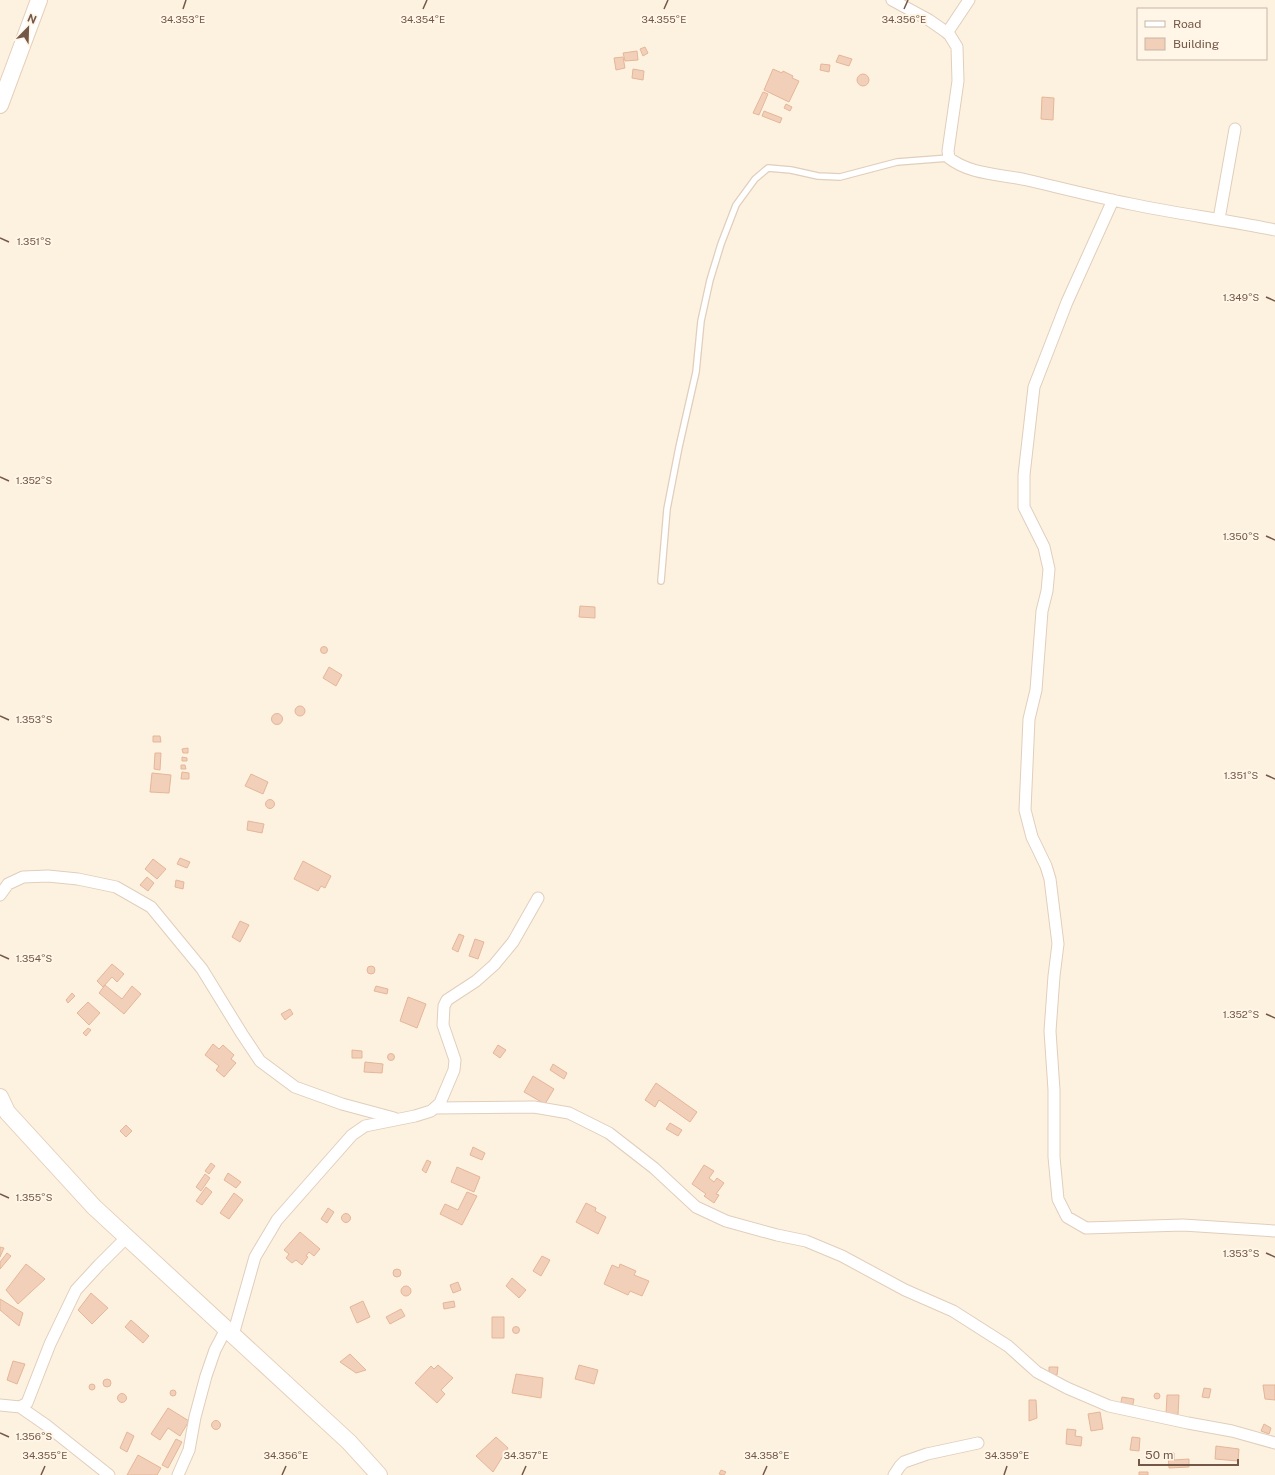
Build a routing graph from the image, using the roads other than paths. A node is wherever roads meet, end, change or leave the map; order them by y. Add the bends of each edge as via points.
1 (39, 0) edge
2 (892, 0) edge
3 (969, 0) edge
4 (947, 33) junction
5 (0, 105) edge
6 (1235, 129) dead end
7 (949, 158) junction
8 (1113, 200) junction
9 (1219, 219) junction
10 (1275, 230) edge
11 (661, 581) dead end
12 (0, 895) edge
13 (538, 898) dead end
14 (0, 1097) edge
15 (435, 1108) junction
16 (7, 1119) edge
17 (397, 1119) junction
18 (1275, 1231) edge
19 (127, 1236) junction
20 (230, 1332) junction
21 (0, 1405) edge
22 (20, 1407) junction
23 (978, 1443) dead end
24 (1275, 1443) edge
25 (109, 1475) edge
26 (178, 1475) edge
27 (379, 1475) edge
28 (894, 1475) edge

1 - 5 main road
2 - 4 street
3 - 4 street
4 - 7 street via 957,47 958,60
6 - 9 street
7 - 8 street via 972,171 1009,176
7 - 11 lane via 897,162 840,177 768,168 755,179 736,205 721,244 707,294 696,372 668,509
8 - 9 street
8 - 18 street via 1067,302 1034,387 1024,475 1024,507 1044,547 1049,569 1042,611 1036,690 1029,719 1025,810 1032,837 1050,878 1058,944 1050,1031 1058,1199 1068,1217 1086,1228 1183,1225
9 - 10 street
12 - 17 street via 8,884 23,877 78,878 116,887 151,907 202,969 260,1061 295,1087 342,1104
13 - 15 street via 512,942 494,965 476,981 447,1000 444,1006 443,1026 455,1060 454,1070 440,1104
14 - 16 main road via 7,1112
15 - 17 street via 415,1116
15 - 24 street via 534,1107 569,1113 609,1133 654,1168 696,1207 726,1221 777,1236 806,1241 842,1256 905,1290 953,1311 1008,1346 1037,1372 1067,1388 1109,1406 1232,1431
16 - 19 main road via 94,1207
17 - 20 street via 365,1126 352,1135 277,1220 255,1257
19 - 20 main road
19 - 22 street via 76,1290 50,1344 27,1403
20 - 26 street via 215,1350 195,1417 190,1450
20 - 27 main road via 349,1442
21 - 22 street
22 - 25 street
23 - 28 street via 904,1462

